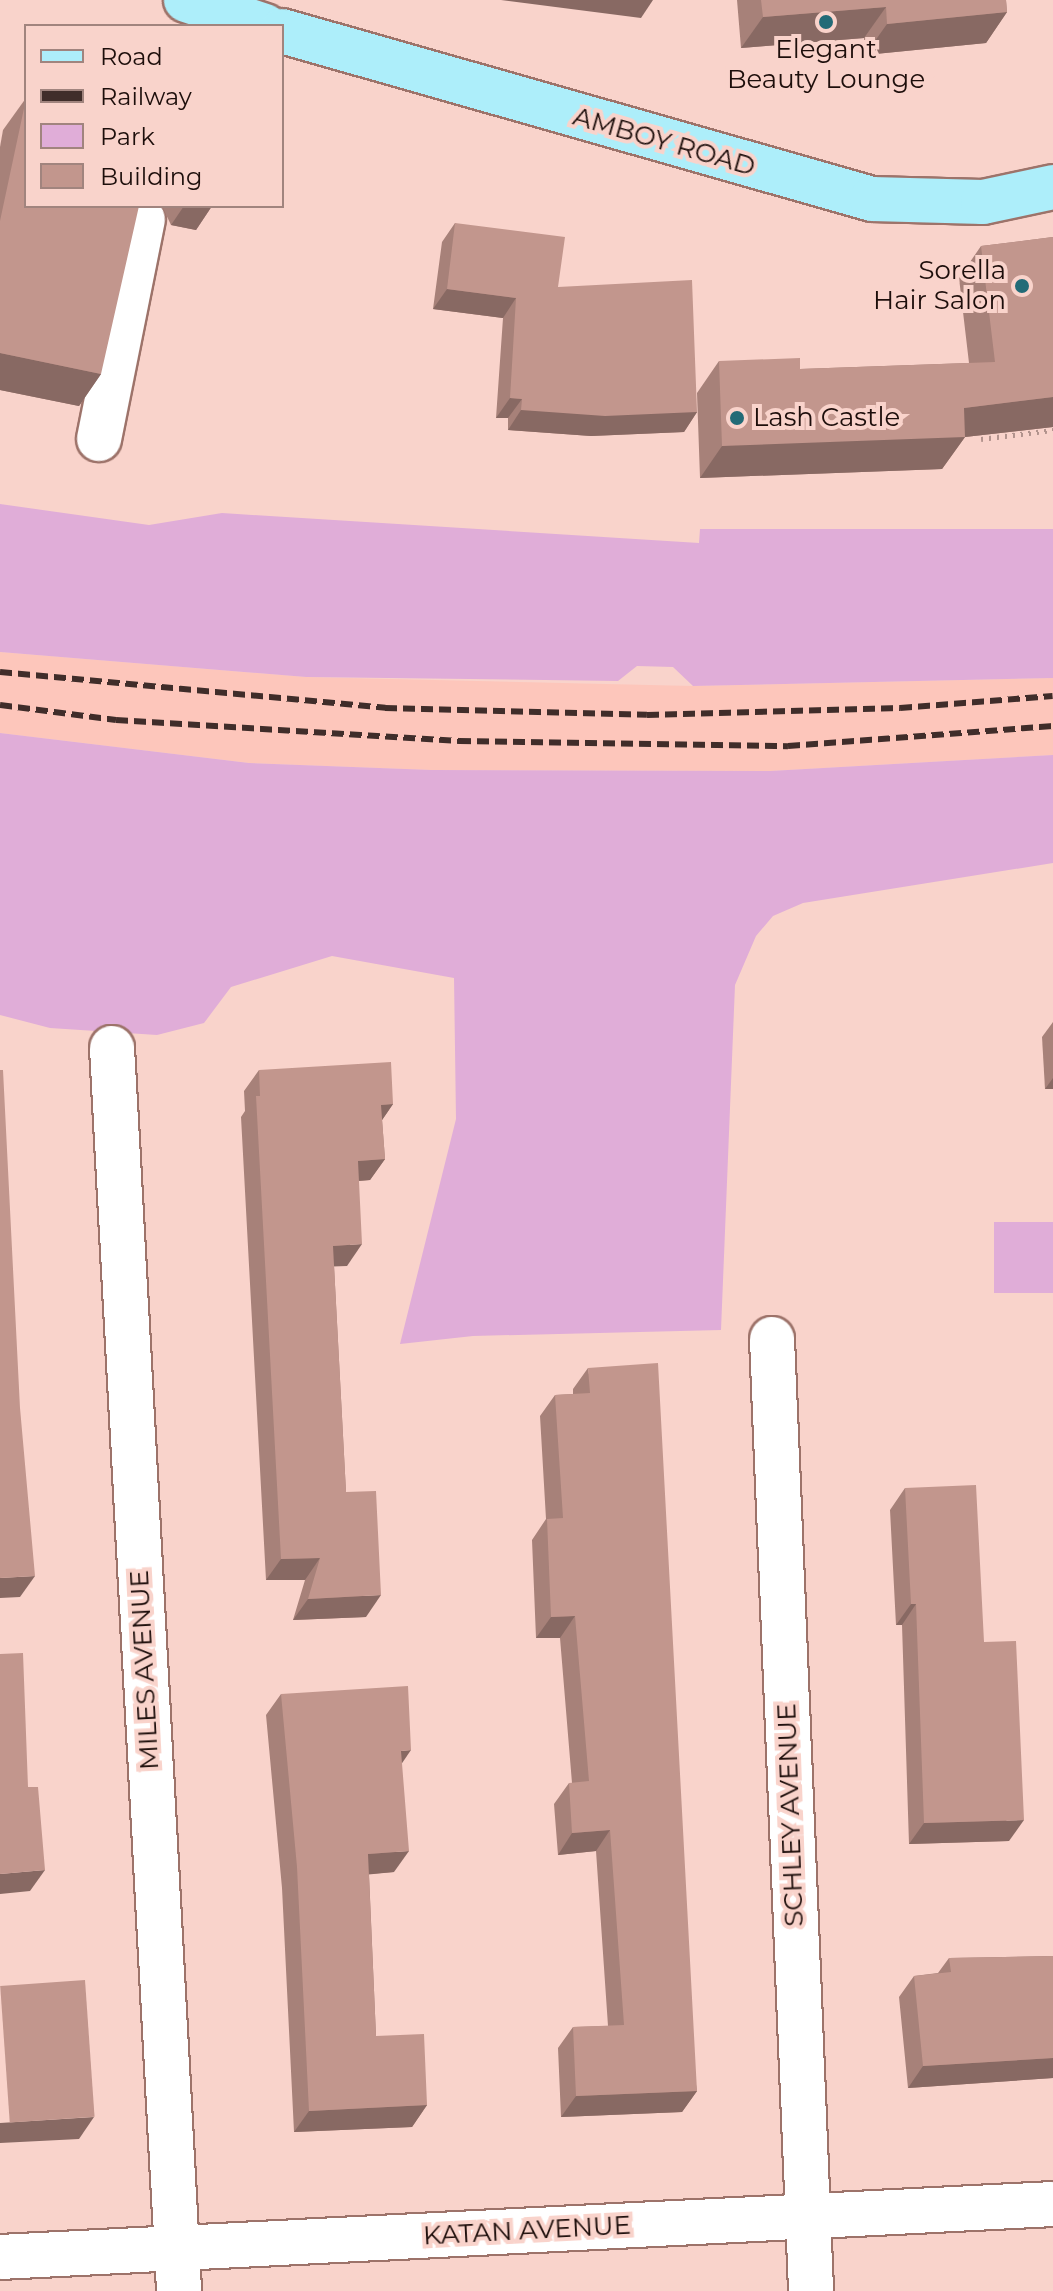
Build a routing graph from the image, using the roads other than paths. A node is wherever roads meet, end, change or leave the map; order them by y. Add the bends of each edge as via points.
1 (186, 0) edge
2 (259, 24) edge
3 (284, 32) edge
4 (1053, 187) edge
5 (157, 222) dead end
6 (113, 441) dead end
7 (112, 1048) dead end
8 (772, 1339) dead end
9 (1053, 2204) edge
10 (807, 2217) junction
11 (0, 2257) edge
12 (177, 2270) edge
13 (811, 2291) edge

1 - 2 main road
3 - 4 main road, AMBOY ROAD via 872,199 983,202
5 - 6 street
7 - 12 street, MILES AVENUE
8 - 10 street, SCHLEY AVENUE
9 - 10 street, KATAN AVENUE
10 - 12 street, KATAN AVENUE
10 - 13 street, SCHLEY AVENUE
11 - 12 street, KATAN AVENUE

